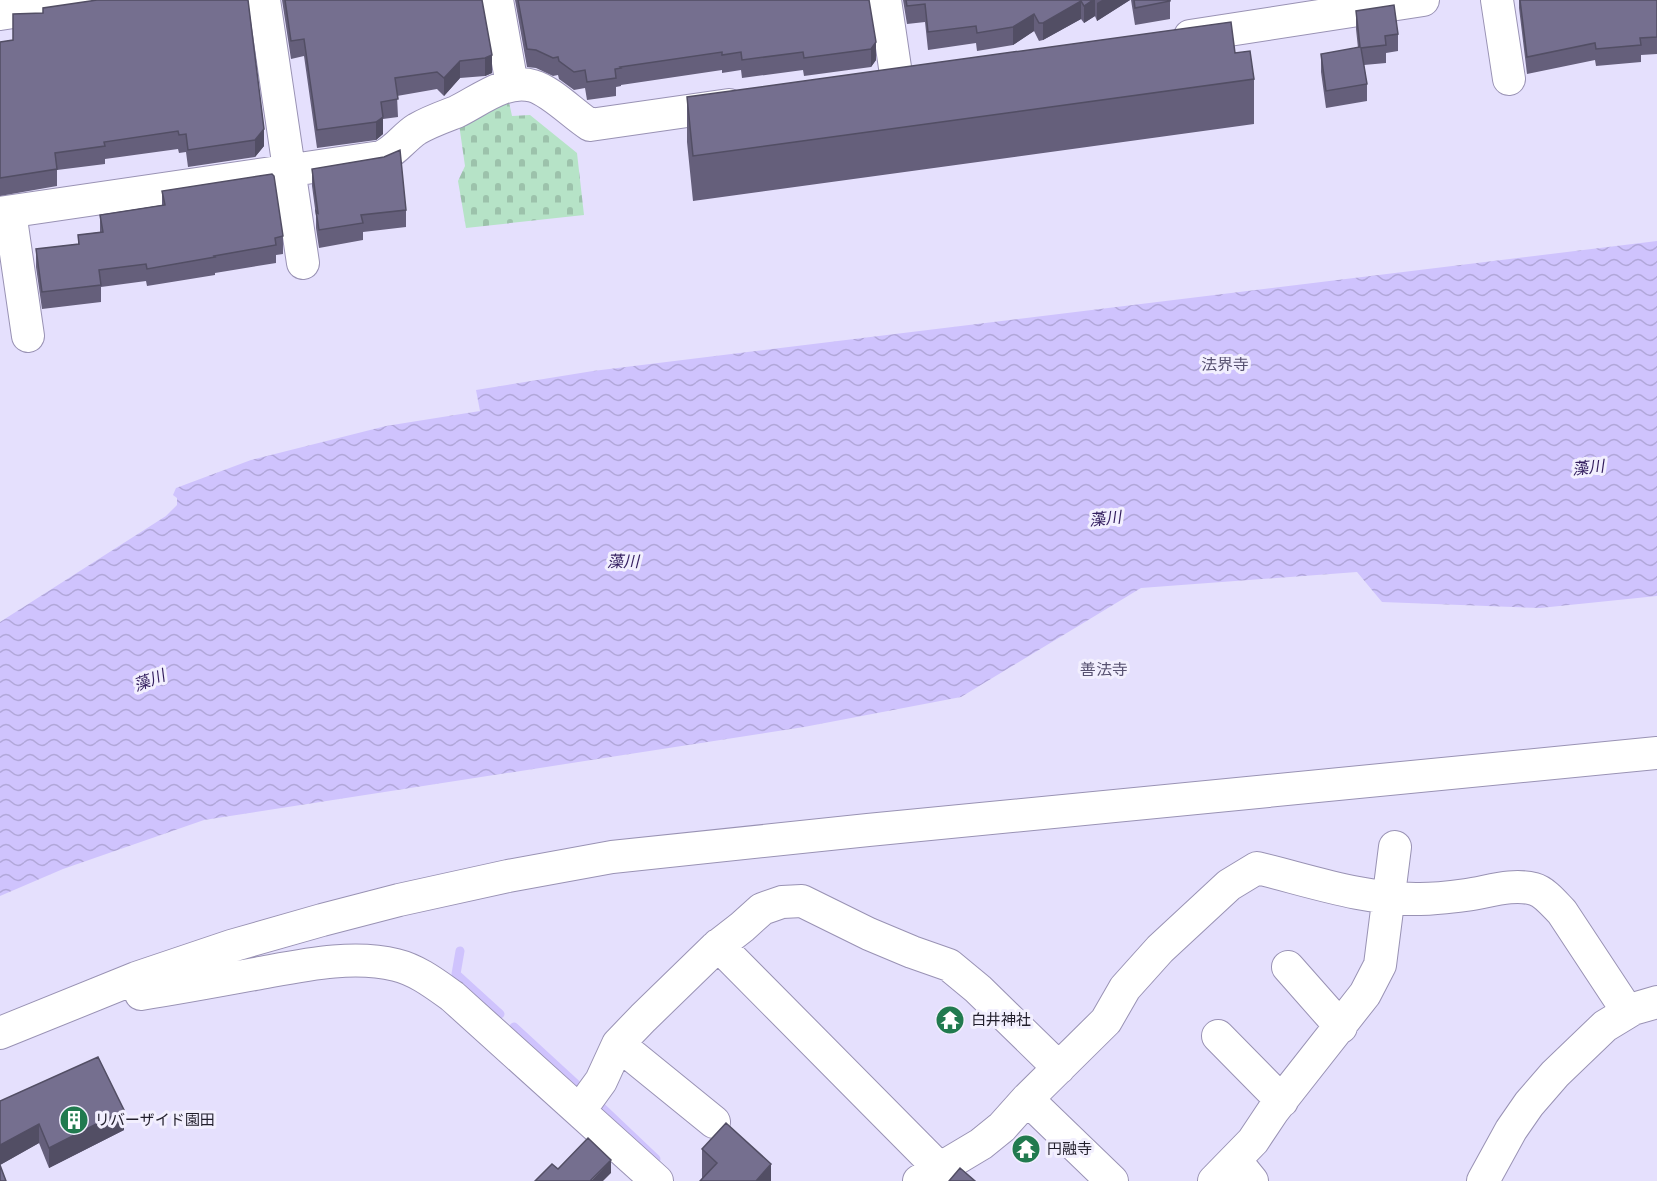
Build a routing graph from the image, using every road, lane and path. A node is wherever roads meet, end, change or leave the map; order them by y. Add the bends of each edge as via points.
1 (93, 0) edge
2 (264, 0) edge
3 (497, 0) edge
4 (885, 0) edge
5 (1423, 0) edge
6 (1497, 0) edge
7 (0, 14) edge
8 (1166, 40) edge
9 (1509, 79) dead end
10 (897, 81) edge
11 (512, 85) junction
12 (755, 102) edge
13 (290, 171) junction
14 (5, 212) edge
15 (303, 263) dead end
16 (28, 336) dead end
17 (1657, 753) edge
18 (1395, 847) dead end
19 (1387, 898) junction
20 (718, 945) junction
21 (1288, 967) dead end
22 (136, 978) junction
23 (1657, 1002) edge
24 (1628, 1012) junction
25 (1341, 1028) junction
26 (0, 1033) edge
27 (1218, 1036) dead end
28 (618, 1044) junction
29 (1059, 1068) junction
30 (1027, 1099) junction
31 (1282, 1101) junction
32 (580, 1110) junction
33 (714, 1122) dead end
34 (942, 1174) edge
35 (1234, 1174) edge
36 (639, 1175) edge
37 (1112, 1181) edge
38 (1483, 1181) edge

1 - 7 street
2 - 13 street
3 - 11 street
4 - 10 street
5 - 8 street
6 - 9 street
11 - 12 street via 535,86 590,126
11 - 13 street via 417,129 381,158
13 - 14 street
13 - 15 street
14 - 16 street
17 - 22 street via 612,857 399,900 231,946
18 - 19 street
19 - 24 street via 1453,897 1509,887 1536,890 1563,912
19 - 25 street via 1380,965
19 - 29 street via 1257,868 1229,885 1160,948 1125,988 1106,1021
20 - 28 street
20 - 29 street via 762,909 802,901 869,934 949,965 978,988
20 - 34 street
21 - 25 street
22 - 26 street
22 - 32 street via 141,994 321,964 378,961 398,965 452,996
23 - 24 street
24 - 38 street via 1605,1026 1529,1104
25 - 31 street
27 - 31 street
28 - 32 street via 601,1081
28 - 33 street
29 - 30 street
30 - 34 street via 1002,1127
30 - 37 street
31 - 35 street
32 - 36 street

